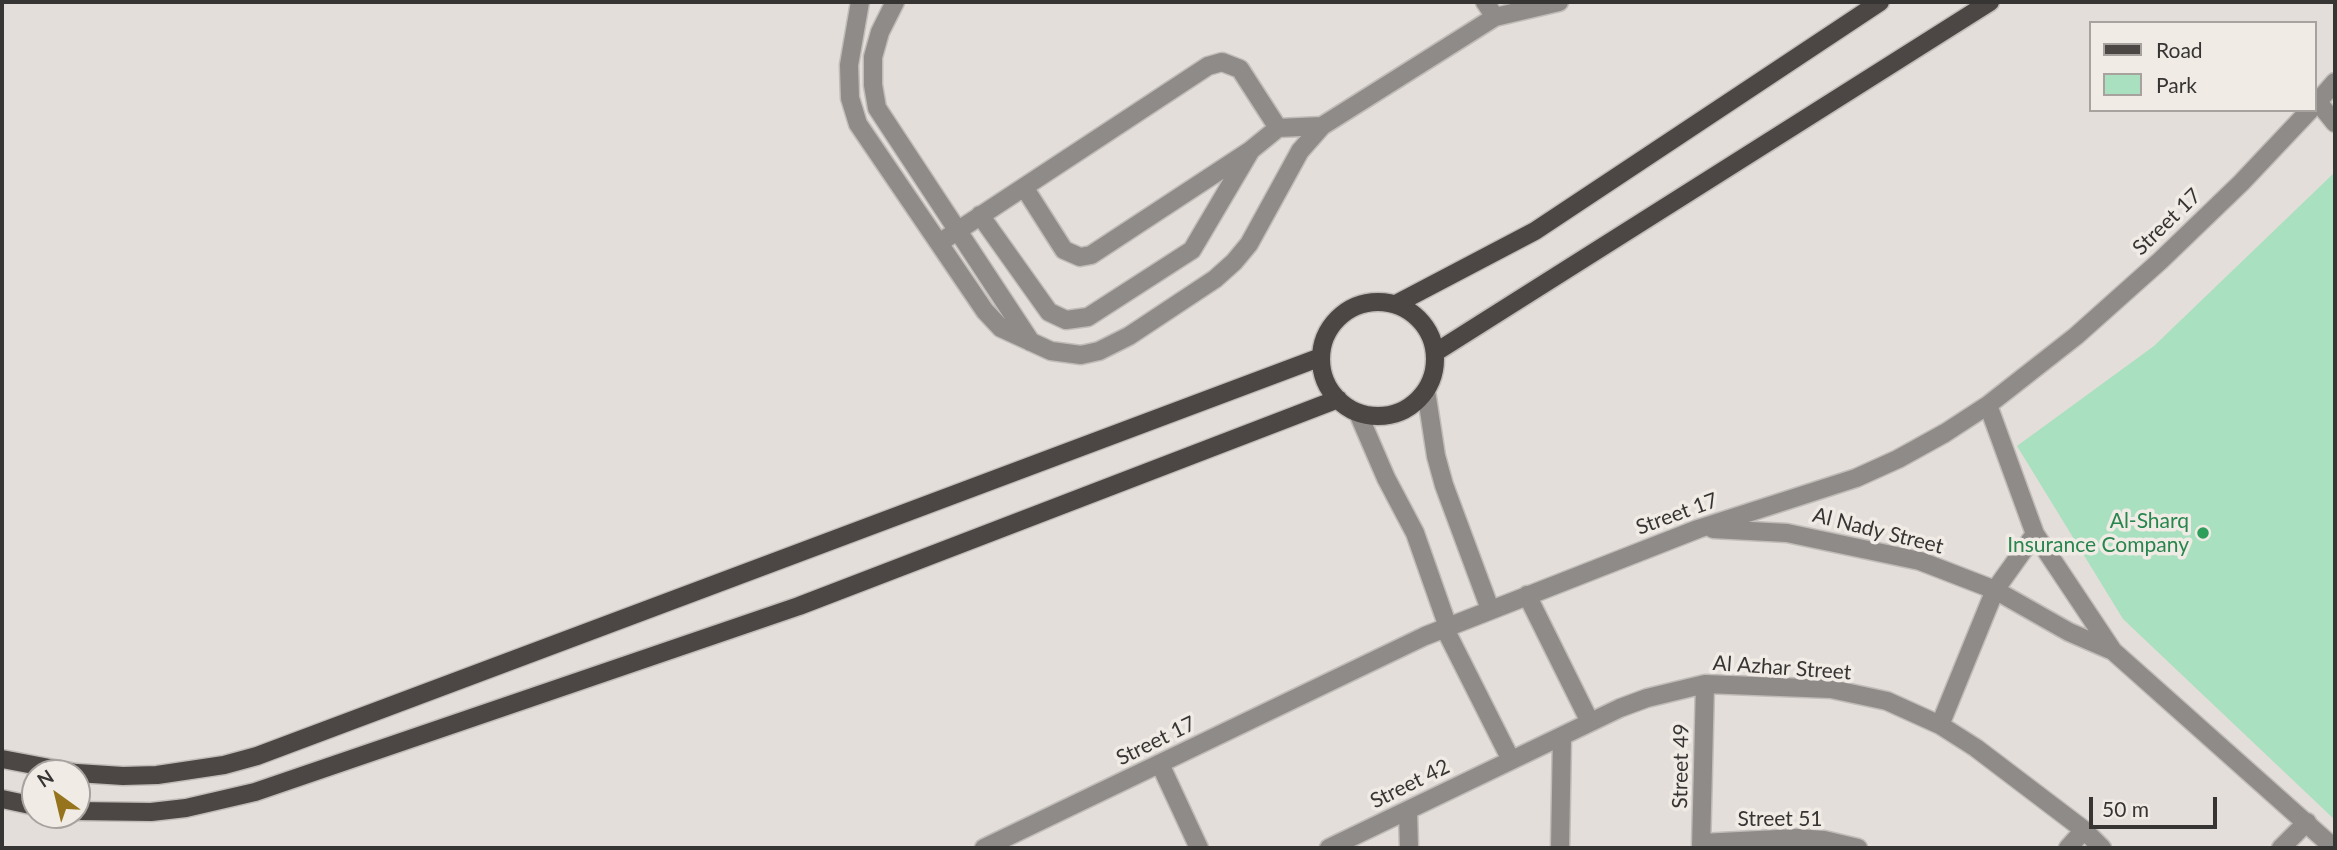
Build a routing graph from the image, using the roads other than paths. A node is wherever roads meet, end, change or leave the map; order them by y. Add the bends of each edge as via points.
1 (860, 2) edge
2 (895, 2) edge
3 (1559, 2) edge
4 (1880, 2) edge
5 (1990, 2) edge
6 (1490, 9) edge
7 (2335, 82) edge
8 (2316, 104) edge
9 (2316, 108) edge
10 (2308, 112) edge
11 (2335, 123) edge
12 (1322, 127) junction
13 (1278, 128) junction
14 (1251, 150) junction
15 (1024, 187) junction
16 (980, 215) junction
17 (956, 230) junction
18 (939, 243) junction
19 (1396, 304) junction
20 (1031, 342) junction
21 (1436, 352) junction
22 (1321, 356) junction
23 (1426, 391) junction
24 (1338, 400) junction
25 (1988, 405) junction
26 (1358, 412) junction
27 (1698, 529) junction
28 (2035, 534) junction
29 (1995, 590) junction
30 (1527, 595) junction
31 (1490, 609) junction
32 (1447, 628) junction
33 (2113, 652) junction
34 (1705, 684) junction
35 (1590, 722) junction
36 (1940, 725) junction
37 (1562, 737) junction
38 (2, 759) edge
39 (1511, 760) junction
40 (21, 763) edge
41 (1160, 764) junction
42 (91, 773) edge
43 (2, 799) edge
44 (21, 803) edge
45 (1408, 811) junction
46 (91, 812) edge
47 (2306, 822) junction
48 (2084, 830) junction
49 (1023, 840) edge
50 (1702, 846) edge
51 (984, 848) edge
52 (1199, 848) edge
53 (1329, 848) edge
54 (1409, 848) edge
55 (1560, 848) edge
56 (1858, 848) edge
57 (2068, 848) edge
58 (2102, 848) edge
59 (2281, 848) edge
60 (2334, 848) edge

1 - 18 street via 849,65 850,98 858,124
2 - 17 street via 873,57 877,108
3 - 6 street
4 - 19 main road via 1535,231
5 - 21 main road
6 - 12 street
7 - 8 street, Street 17
9 - 11 street
10 - 25 street, Street 17 via 2160,261 2076,336
12 - 13 street
12 - 20 street via 1300,151 1249,244 1215,279 1099,351 1064,354
13 - 14 street
13 - 15 street via 1240,69 1222,62 1208,66
14 - 15 street via 1091,255 1080,257 1064,250
14 - 16 street via 1192,250 1088,317 1066,320 1049,312
15 - 16 street
16 - 17 street
17 - 18 street
17 - 20 street
18 - 20 street via 985,311 1001,328
19 - 21 main road via 1423,322
19 - 22 main road via 1373,302 1350,309 1333,324
21 - 23 main road
22 - 24 main road via 1325,380
22 - 42 main road via 257,756 157,775
23 - 26 main road via 1396,414
23 - 31 street via 1444,485
24 - 26 main road
24 - 46 main road via 799,606 256,792 163,810
25 - 27 street, Street 17 via 1898,459 1856,478
25 - 28 street, Al Nady Street
26 - 32 street via 1415,533
27 - 29 street, Al Nady Street via 1787,533 1876,551 1920,561
27 - 30 street, Street 17
28 - 29 street
28 - 33 street, Al Nady Street
29 - 33 street, Al Nady Street
29 - 36 street
30 - 31 street, Street 17
30 - 35 street
31 - 32 street, Street 17
32 - 39 street
32 - 41 street, Street 17
33 - 47 street, Al Nady Street
34 - 35 street, Al Azhar Street via 1647,698
34 - 36 street, Al Azhar Street via 1831,690 1887,701
34 - 50 street, Street 49
35 - 37 street, Al Azhar Street
36 - 48 street, Al Azhar Street
37 - 39 street, Al Azhar Street
37 - 55 street
38 - 40 main road
39 - 45 street, Street 42
41 - 49 street, Street 17
41 - 52 street
43 - 44 main road
45 - 53 street, Street 42
45 - 54 street
47 - 59 street
47 - 60 street, Al Nady Street
48 - 57 street
48 - 58 street, Al Azhar Street
49 - 51 street, Street 17
50 - 56 street, Street 51 via 1797,838

